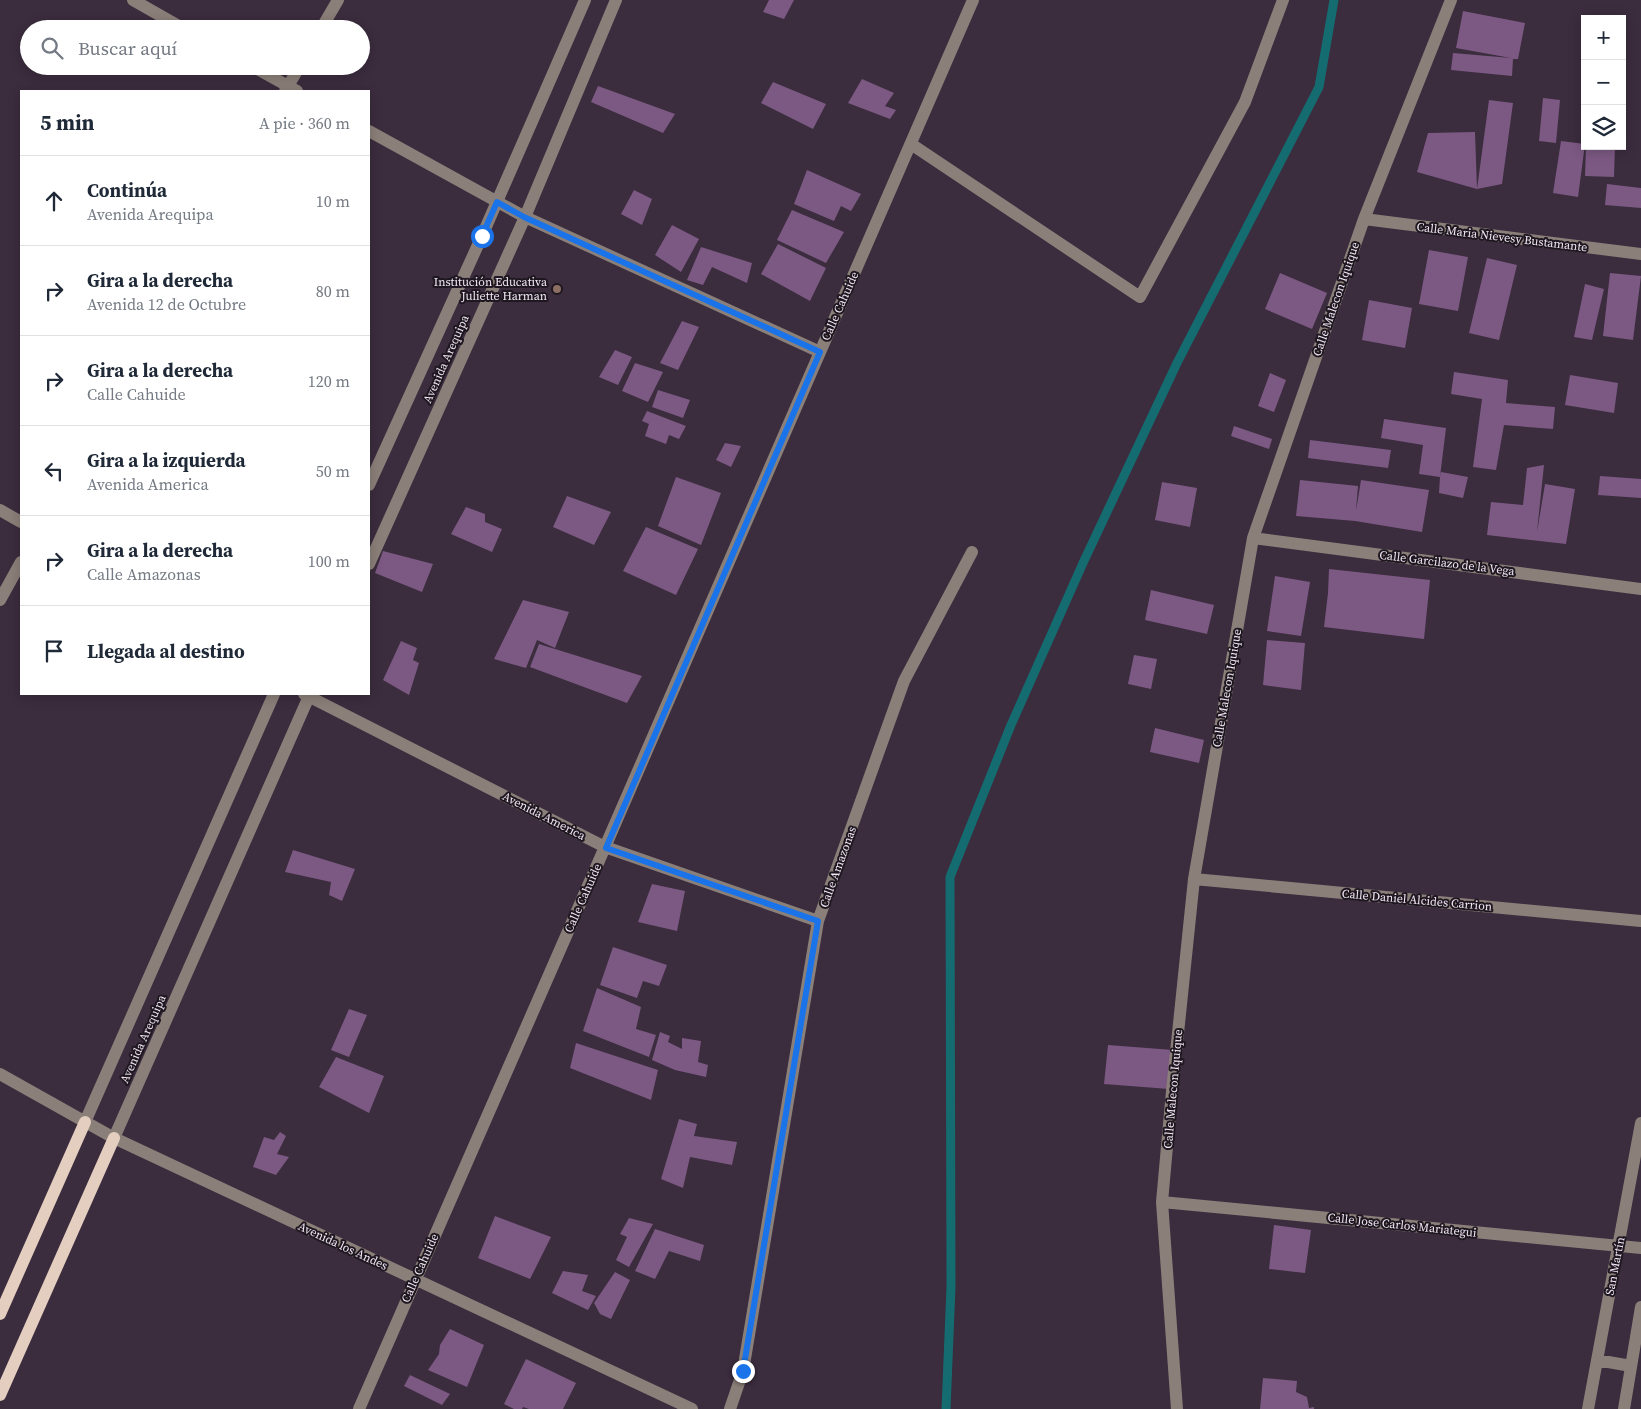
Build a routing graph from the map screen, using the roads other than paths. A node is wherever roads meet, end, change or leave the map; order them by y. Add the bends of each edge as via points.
1 (133, 0) edge
2 (338, 0) edge
3 (585, 0) edge
4 (616, 0) edge
5 (973, 0) edge
6 (1283, 0) edge
7 (1451, 0) edge
8 (168, 20) edge
9 (326, 20) edge
10 (266, 75) edge
11 (296, 75) edge
12 (290, 90) edge
13 (370, 132) edge
14 (911, 144) junction
15 (497, 202) junction
16 (524, 217) junction
17 (1364, 219) junction
18 (1641, 254) edge
19 (820, 352) junction
20 (370, 483) edge
21 (0, 510) edge
22 (20, 521) edge
23 (1253, 538) junction
24 (972, 552) dead end
25 (370, 562) edge
26 (20, 564) edge
27 (1641, 589) edge
28 (0, 600) edge
29 (274, 695) edge
30 (308, 695) edge
31 (606, 848) junction
32 (1194, 879) junction
33 (818, 921) junction
34 (1641, 921) edge
35 (0, 1074) edge
36 (85, 1122) junction
37 (1641, 1123) edge
38 (114, 1138) junction
39 (1636, 1179) edge
40 (1162, 1202) junction
41 (1619, 1246) junction
42 (1641, 1248) edge
43 (415, 1280) junction
44 (1641, 1307) edge
45 (0, 1314) edge
46 (1597, 1360) junction
47 (1631, 1366) junction
48 (0, 1395) edge
49 (359, 1409) edge
50 (692, 1409) edge
51 (730, 1409) edge
52 (1177, 1409) edge
53 (1588, 1409) edge
54 (1624, 1409) edge

1 - 8 street
2 - 9 street
3 - 15 street, Avenida Arequipa
4 - 16 street, Avenida Arequipa
5 - 14 street, Calle Cahuide
6 - 14 street via 1245,102 1140,297
7 - 17 street, Calle Malecon Iquique
10 - 12 street
11 - 12 street
13 - 15 street
14 - 19 street, Calle Cahuide
15 - 16 street
15 - 20 street, Avenida Arequipa
16 - 19 street
16 - 25 street, Avenida Arequipa
17 - 18 street, Calle Maria Nievesy Bustamante
17 - 23 street, Calle Malecon Iquique
19 - 31 street, Calle Cahuide
21 - 22 street
23 - 27 street, Calle Garcilazo de la Vega
23 - 32 street, Calle Malecon Iquique
24 - 33 street, Calle Amazonas via 904,681
26 - 28 street
29 - 36 street, Avenida Arequipa
30 - 31 street, Avenida America
30 - 38 street, Avenida Arequipa
31 - 33 street, Avenida America
31 - 43 street, Calle Cahuide
32 - 34 street, Calle Daniel Alcides Carrion
32 - 40 street, Calle Malecon Iquique
33 - 51 street, Calle Amazonas via 743,1371
35 - 36 street, Avenida los Andes
36 - 38 street, Avenida los Andes
36 - 45 main road, Avenida Arequipa
37 - 39 street, San Martín
38 - 43 street, Avenida los Andes
38 - 48 main road, Avenida Arequipa
39 - 41 street, San Martín
40 - 41 street, Calle Jose Carlos Mariategui
40 - 52 street, Calle Malecon Iquique
41 - 42 street, Calle Jose Carlos Mariategui
41 - 46 street, San Martín
43 - 49 street, Calle Cahuide
43 - 50 street, Avenida los Andes
44 - 47 street
46 - 47 street
46 - 53 street, San Martín
47 - 54 street

